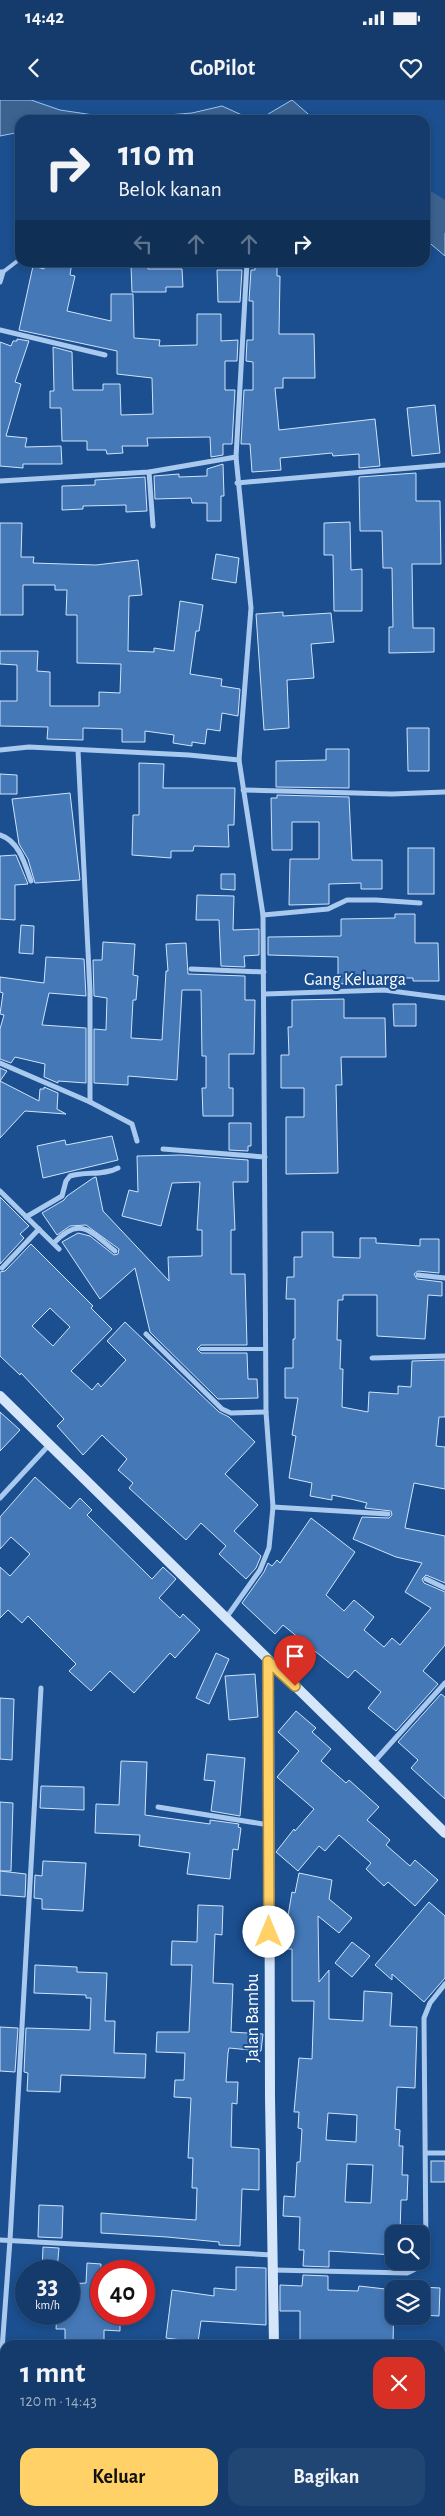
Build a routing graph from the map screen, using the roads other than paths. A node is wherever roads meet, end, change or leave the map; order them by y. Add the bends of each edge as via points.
1 (15, 262) edge
2 (247, 267) edge
3 (1, 272) edge
4 (0, 282) edge
5 (0, 330) edge
6 (106, 355) dead end
7 (236, 457) junction
8 (445, 465) edge
9 (149, 472) junction
10 (0, 481) edge
11 (237, 483) junction
12 (152, 526) dead end
13 (0, 750) edge
14 (78, 750) junction
15 (239, 760) junction
16 (243, 790) junction
17 (445, 792) edge
18 (0, 835) edge
19 (31, 881) dead end
20 (420, 903) dead end
21 (263, 915) junction
22 (191, 969) dead end
23 (264, 972) junction
24 (265, 994) junction
25 (445, 998) edge
26 (0, 1063) edge
27 (90, 1102) junction
28 (136, 1142) dead end
29 (164, 1149) dead end
30 (265, 1157) junction
31 (118, 1168) dead end
32 (0, 1190) edge
33 (26, 1217) junction
34 (39, 1229) junction
35 (54, 1244) junction
36 (59, 1249) dead end
37 (115, 1252) dead end
38 (2, 1268) dead end
39 (418, 1275) dead end
40 (445, 1278) edge
41 (146, 1334) dead end
42 (201, 1349) dead end
43 (266, 1350) junction
44 (445, 1356) edge
45 (372, 1358) dead end
46 (0, 1396) edge
47 (266, 1412) junction
48 (49, 1445) junction
49 (0, 1498) edge
50 (273, 1507) junction
51 (388, 1514) dead end
52 (426, 1579) dead end
53 (445, 1588) edge
54 (225, 1619) junction
55 (268, 1661) junction
56 (445, 1683) edge
57 (41, 1688) dead end
58 (373, 1764) junction
59 (158, 1807) dead end
60 (269, 1826) junction
61 (445, 1833) edge
62 (445, 1984) edge
63 (426, 2153) junction
64 (445, 2153) edge
65 (0, 2240) edge
66 (10, 2240) junction
67 (272, 2255) junction
68 (273, 2270) junction
69 (3, 2340) edge
70 (274, 2340) edge

1 - 3 lane
2 - 7 street
3 - 4 street
5 - 6 street
7 - 9 street
7 - 11 street
8 - 11 street
9 - 10 street
9 - 12 street
11 - 15 street via 251,608
13 - 14 street via 29,747
14 - 15 street
14 - 27 street via 90,991
15 - 16 street
16 - 17 street via 392,794
16 - 21 street
18 - 19 street via 16,847
20 - 21 street via 347,900 328,909
21 - 23 street
22 - 23 street
23 - 24 street
24 - 25 street, Gang Keluarga via 384,990
24 - 30 street
26 - 27 street
27 - 28 street via 132,1124
29 - 30 street
30 - 43 street
31 - 33 street via 106,1173 70,1176 62,1196
32 - 33 street
33 - 34 street
34 - 35 street
34 - 38 street
35 - 36 street
35 - 37 street via 70,1230 81,1227
39 - 40 street
41 - 47 street via 222,1409
42 - 43 lane
43 - 47 street
44 - 45 street
46 - 48 street
47 - 50 street
48 - 49 street
48 - 54 street
50 - 51 street
50 - 54 street via 269,1548 260,1570
52 - 53 street
54 - 55 street
55 - 58 street
55 - 60 street, Jalan Bambu
56 - 58 street
57 - 66 street
58 - 61 street
59 - 60 street
60 - 67 street, Jalan Bambu
62 - 63 street via 430,2003 424,2018
63 - 64 street
63 - 68 street via 426,2254 420,2267 407,2273
65 - 66 street
66 - 67 street
66 - 69 street
67 - 68 street, Jalan Bambu
68 - 70 street, Jalan Bambu

